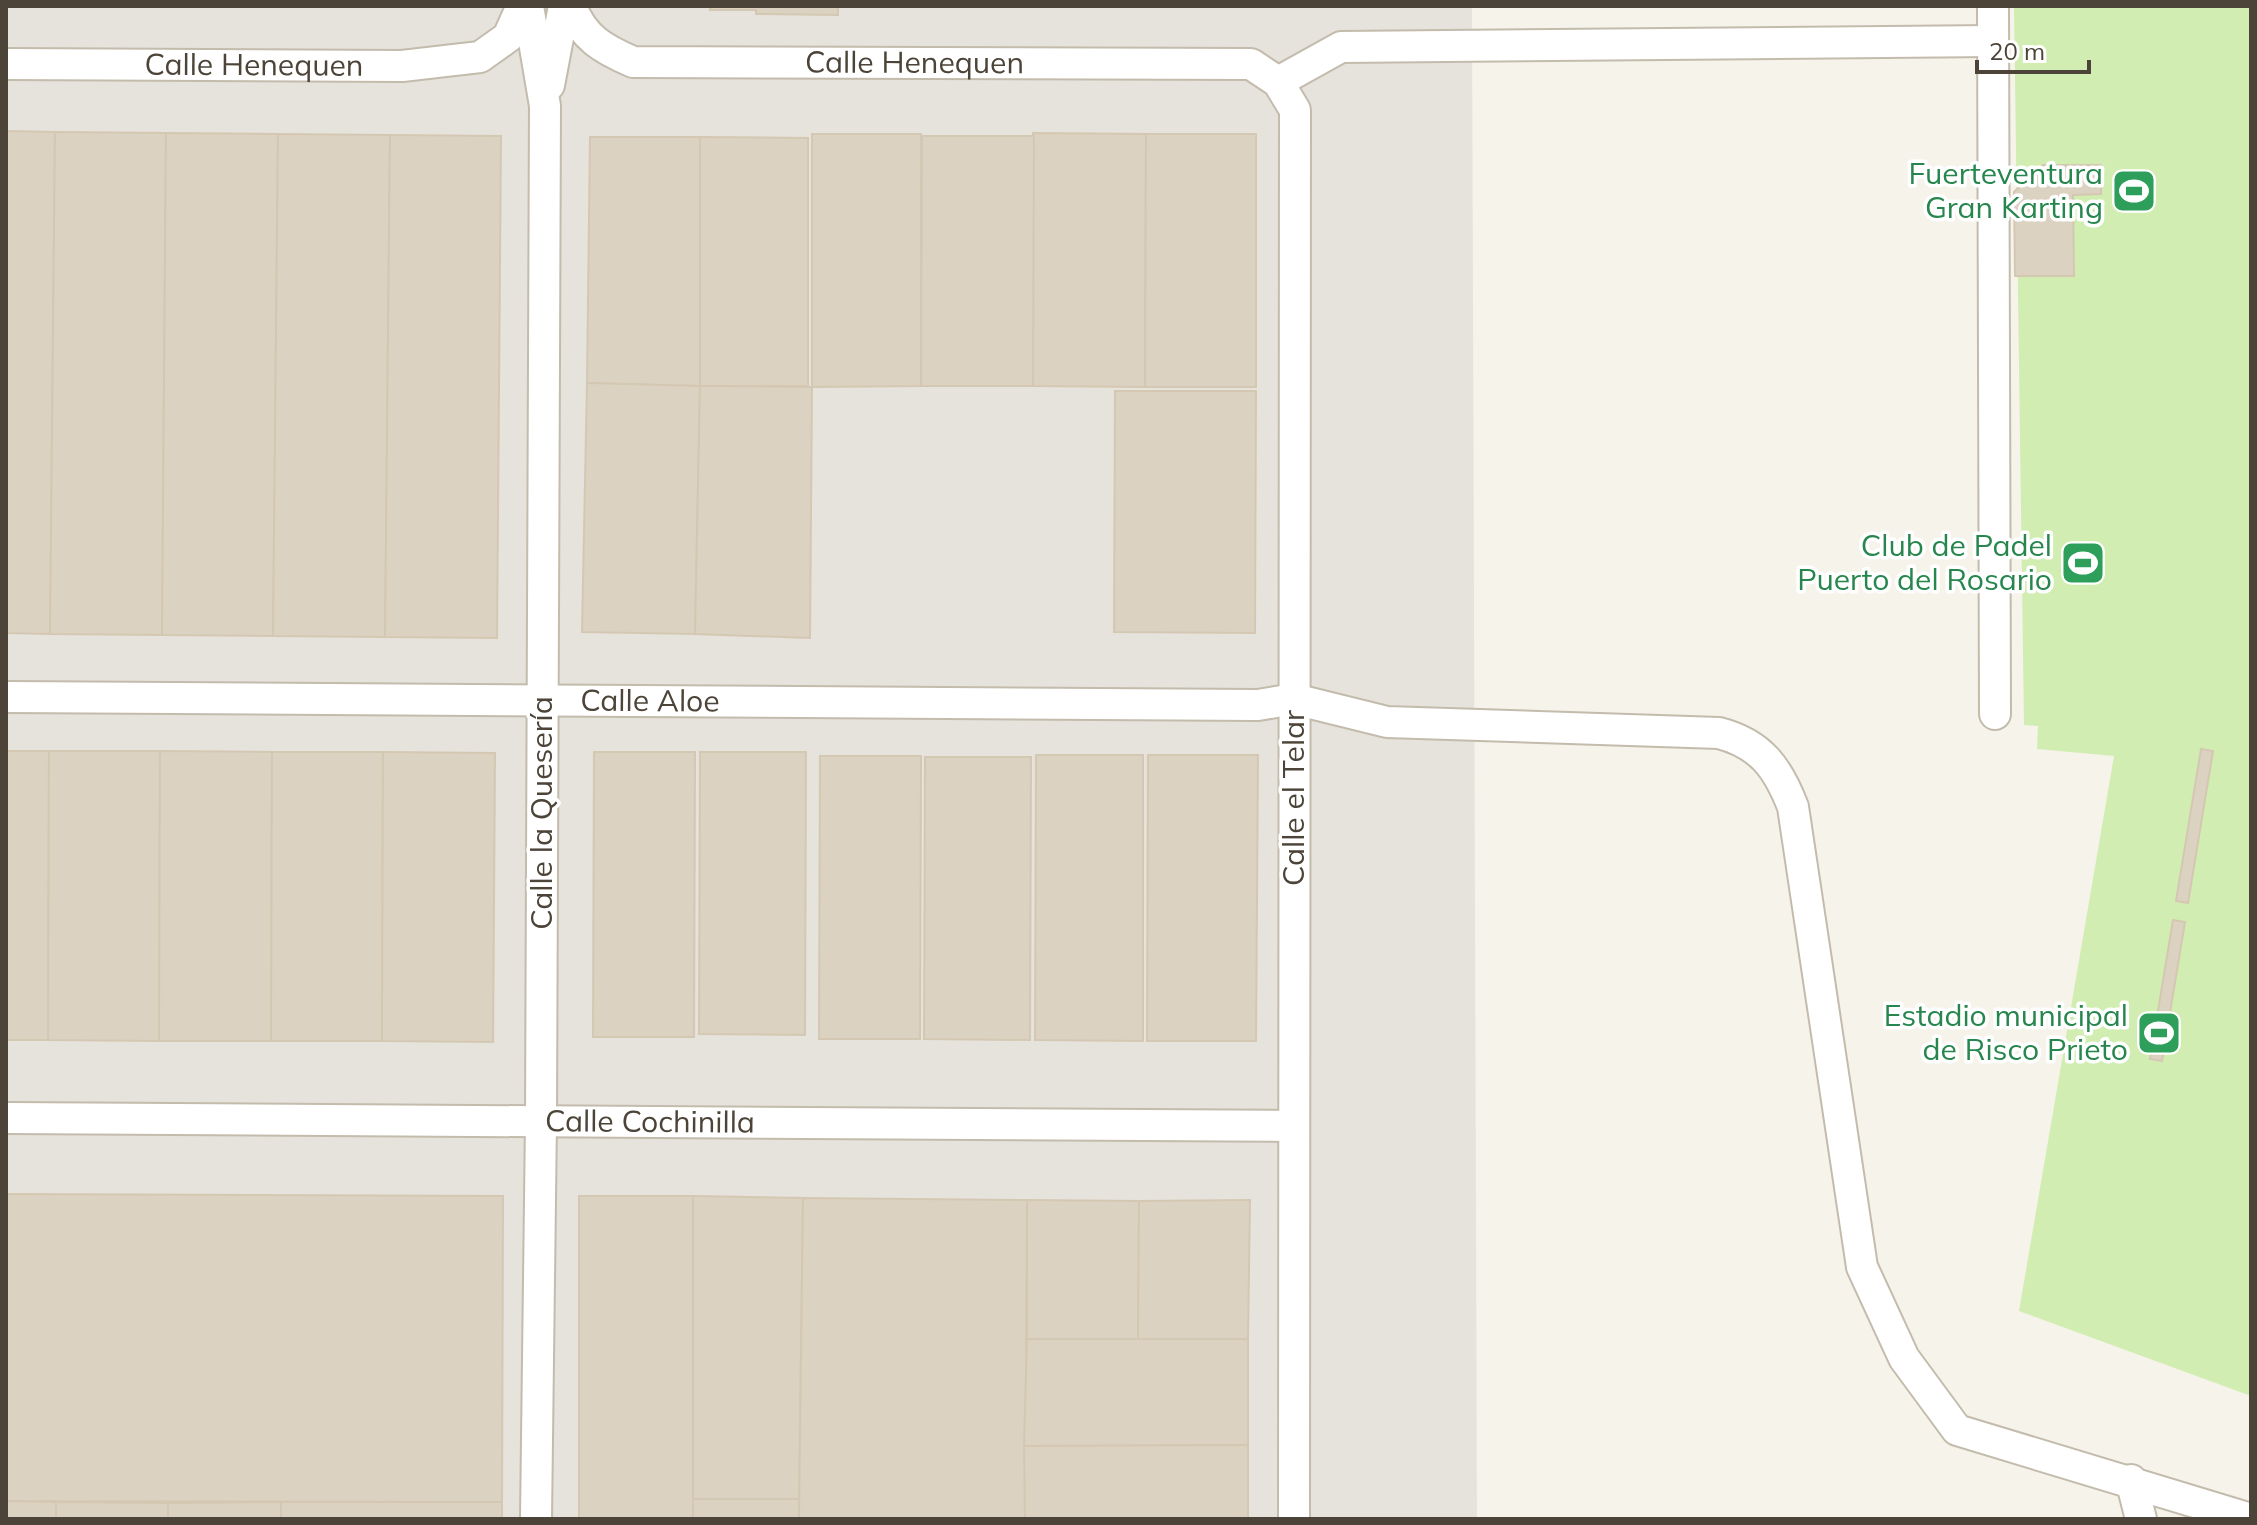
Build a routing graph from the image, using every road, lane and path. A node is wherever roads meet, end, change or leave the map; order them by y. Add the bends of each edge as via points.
1 (525, 6) edge
2 (564, 6) edge
3 (571, 6) edge
4 (1993, 6) edge
5 (1993, 41) junction
6 (6, 64) edge
7 (1278, 82) junction
8 (545, 106) junction
9 (6, 697) edge
10 (1294, 699) junction
11 (543, 702) junction
12 (1995, 714) dead end
13 (6, 1118) edge
14 (541, 1120) junction
15 (1293, 1126) junction
16 (2131, 1480) junction
17 (536, 1519) edge
18 (1294, 1519) edge
19 (2141, 1519) edge
20 (2251, 1519) edge

1 - 6 street, Calle Henequen via 508,37 480,57 402,66
1 - 8 street, Calle la Quesería
2 - 8 street, Calle la Quesería
3 - 7 street, Calle Henequen via 578,26 600,48 633,62 1251,64
4 - 5 street
5 - 7 street via 1341,47
5 - 12 street
7 - 10 street, Calle el Telar via 1295,110
8 - 11 street, Calle la Quesería
9 - 11 street, Calle Aloe
10 - 11 street, Calle Aloe via 1258,705
10 - 15 street, Calle el Telar
10 - 16 street via 1387,722 1719,733 1761,751 1793,807 1862,1267 1904,1358 1957,1430
11 - 14 street, Calle la Quesería
13 - 14 street, Calle Cochinilla
14 - 15 street, Calle Cochinilla
14 - 17 street, Calle la Quesería
15 - 18 street, Calle el Telar
16 - 19 street
16 - 20 street

